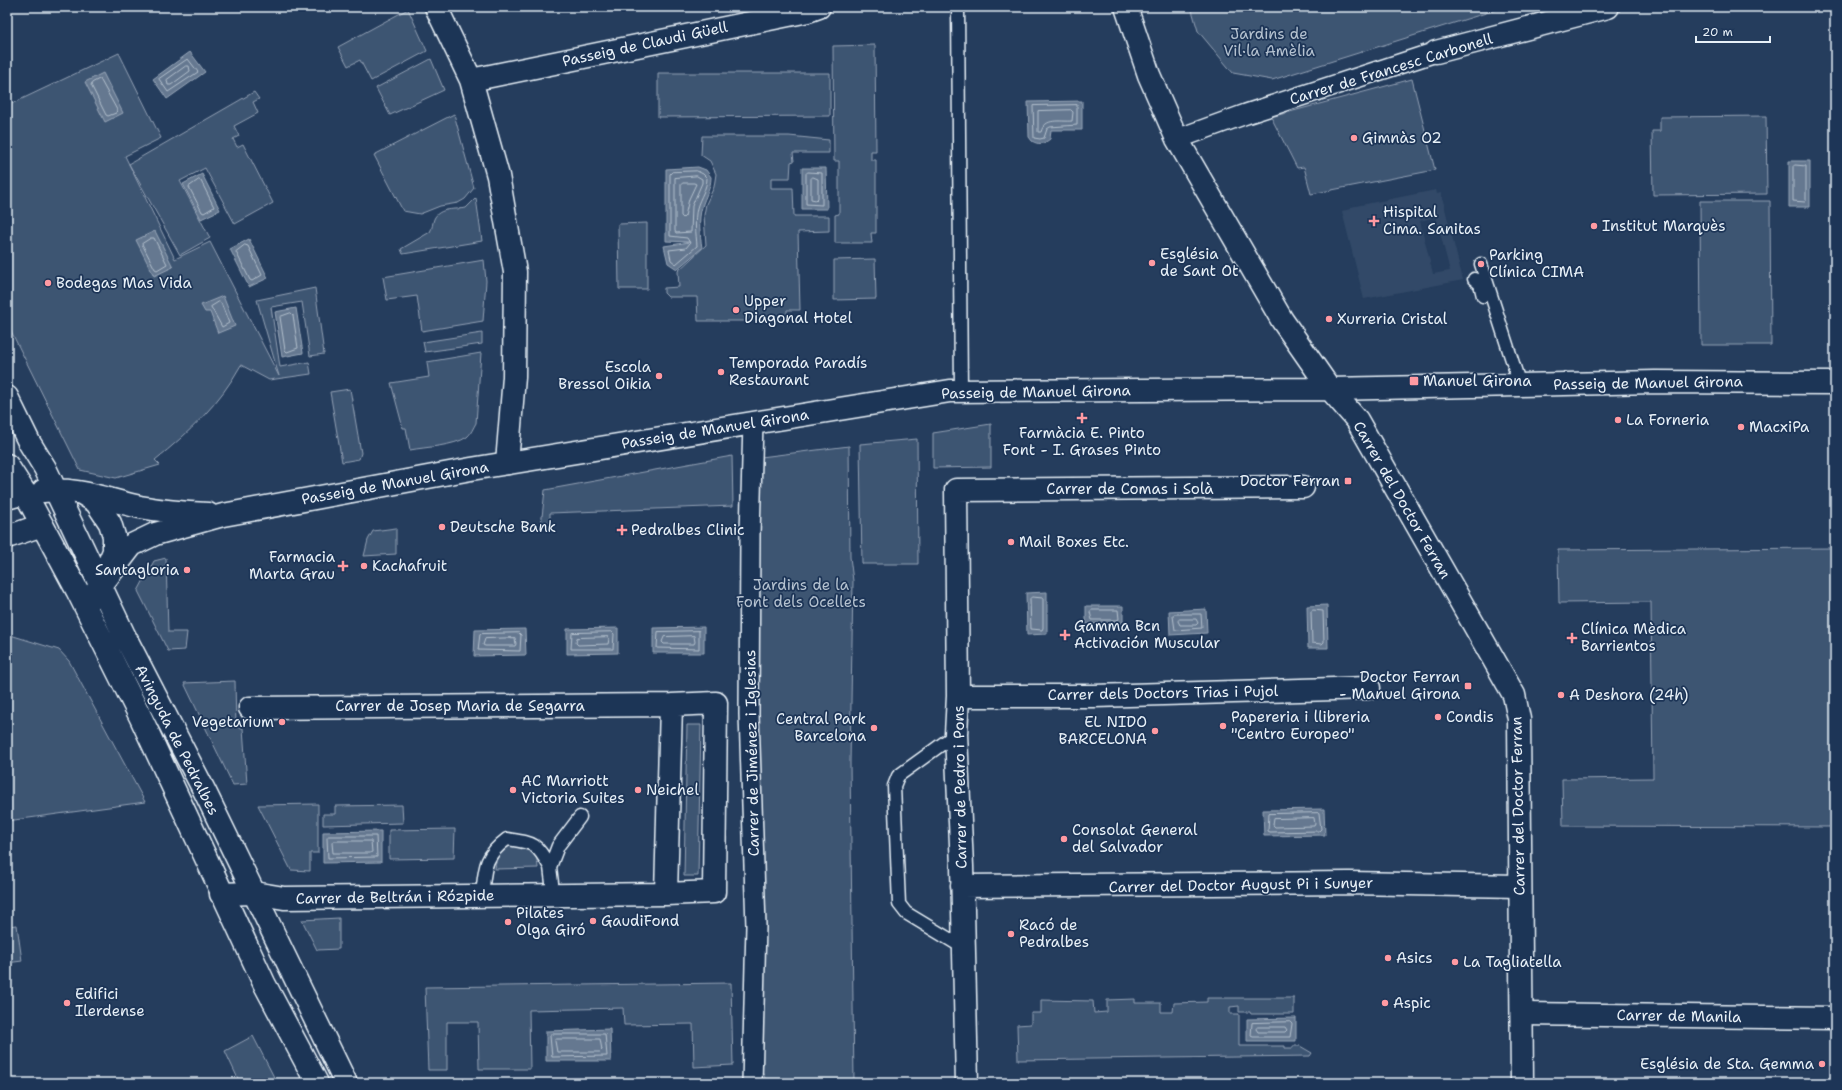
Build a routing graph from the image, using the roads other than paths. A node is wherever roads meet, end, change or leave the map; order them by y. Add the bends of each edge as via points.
1 (436, 7) edge
2 (819, 7) edge
3 (958, 7) edge
4 (1126, 7) edge
5 (1608, 7) edge
6 (1436, 52) joint
7 (471, 80) junction
8 (1177, 139) junction
9 (1481, 264) dead end
10 (1474, 279) dead end
11 (1496, 312) junction
12 (1835, 383) edge
13 (1520, 385) junction
14 (1330, 389) junction
15 (961, 391) junction
16 (7, 397) edge
17 (754, 422) junction
18 (507, 463) junction
19 (7, 465) edge
20 (1303, 487) dead end
21 (55, 490) junction
22 (956, 490) joint
23 (79, 492) junction
24 (16, 496) edge
25 (223, 515) junction
26 (42, 525) junction
27 (7, 536) edge
28 (100, 584) junction
29 (85, 606) junction
30 (1368, 688) dead end
31 (958, 696) junction
32 (671, 705) junction
33 (250, 708) dead end
34 (956, 734) junction
35 (580, 817) dead end
36 (550, 866) junction
37 (962, 886) junction
38 (1519, 886) junction
39 (254, 893) junction
40 (221, 894) junction
41 (666, 894) junction
42 (551, 895) junction
43 (482, 896) junction
44 (964, 948) junction
45 (1523, 1014) junction
46 (1835, 1018) edge
47 (317, 1083) edge
48 (346, 1083) edge
49 (752, 1083) edge
50 (967, 1083) edge
51 (1522, 1083) edge

1 - 7 street
2 - 7 street, Passeig de Claudi Güell
3 - 15 lane
4 - 8 street, Carrer del Doctor Ferran via 1149,75
5 - 6 street, Carrer de Francesc Carbonell
6 - 8 street, Carrer de Francesc Carbonell
7 - 18 street via 498,176 515,272 514,377
8 - 14 street, Carrer del Doctor Ferran via 1282,320
9 - 11 lane
10 - 11 lane via 1480,284 1484,297
11 - 13 lane
12 - 13 street, Passeig de Manuel Girona via 1655,382
13 - 14 street, Passeig de Manuel Girona
14 - 15 street, Passeig de Manuel Girona
14 - 38 street, Carrer del Doctor Ferran via 1357,420 1514,695 1519,720
15 - 17 street, Passeig de Manuel Girona
16 - 21 street, Avinguda de Pedralbes
17 - 18 street, Passeig de Manuel Girona
17 - 49 street, Carrer de Jiménez i Iglesias via 750,535 750,714 756,926
18 - 25 street, Passeig de Manuel Girona
19 - 24 street, Avinguda de Pedralbes
20 - 22 street, Carrer de Comas i Solà
21 - 23 street
21 - 24 street
21 - 28 street, Avinguda de Pedralbes
22 - 31 street, Carrer de Pedro i Pons
23 - 25 street via 140,507
23 - 28 street via 96,502 110,523 114,536 114,551
24 - 26 street, Avinguda de Pedralbes
25 - 28 street via 155,534 132,545
26 - 27 street
26 - 29 street, Avinguda de Pedralbes
28 - 29 street
28 - 39 street, Avinguda de Pedralbes
29 - 40 street, Avinguda de Pedralbes via 141,718
30 - 31 street, Carrer dels Doctors Trias i Pujol via 1094,696
31 - 34 street, Carrer de Pedro i Pons
32 - 33 street, Carrer de Josep Maria de Segarra
32 - 41 street
32 - 41 street, Carrer de Beltrán i Rózpide via 716,703 714,892
34 - 37 street, Carrer de Pedro i Pons
34 - 44 lane via 898,776 894,786 899,904 906,914
35 - 36 lane via 558,846
36 - 42 lane
36 - 43 lane via 540,849 528,842 507,839 494,848 485,866
37 - 38 street, Carrer del Doctor August Pi i Sunyer via 1349,883
37 - 44 street, Carrer de Pedro i Pons
38 - 45 street, Carrer del Doctor Ferran
39 - 40 street, Carrer de Beltrán i Rózpide
39 - 43 street, Carrer de Beltrán i Rózpide via 284,898
39 - 48 street, Avinguda de Pedralbes
40 - 47 street, Avinguda de Pedralbes
41 - 42 street, Carrer de Beltrán i Rózpide
42 - 43 street, Carrer de Beltrán i Rózpide
44 - 50 street, Carrer de Pedro i Pons
45 - 46 street, Carrer de Manila
45 - 51 street, Carrer del Doctor Ferran

